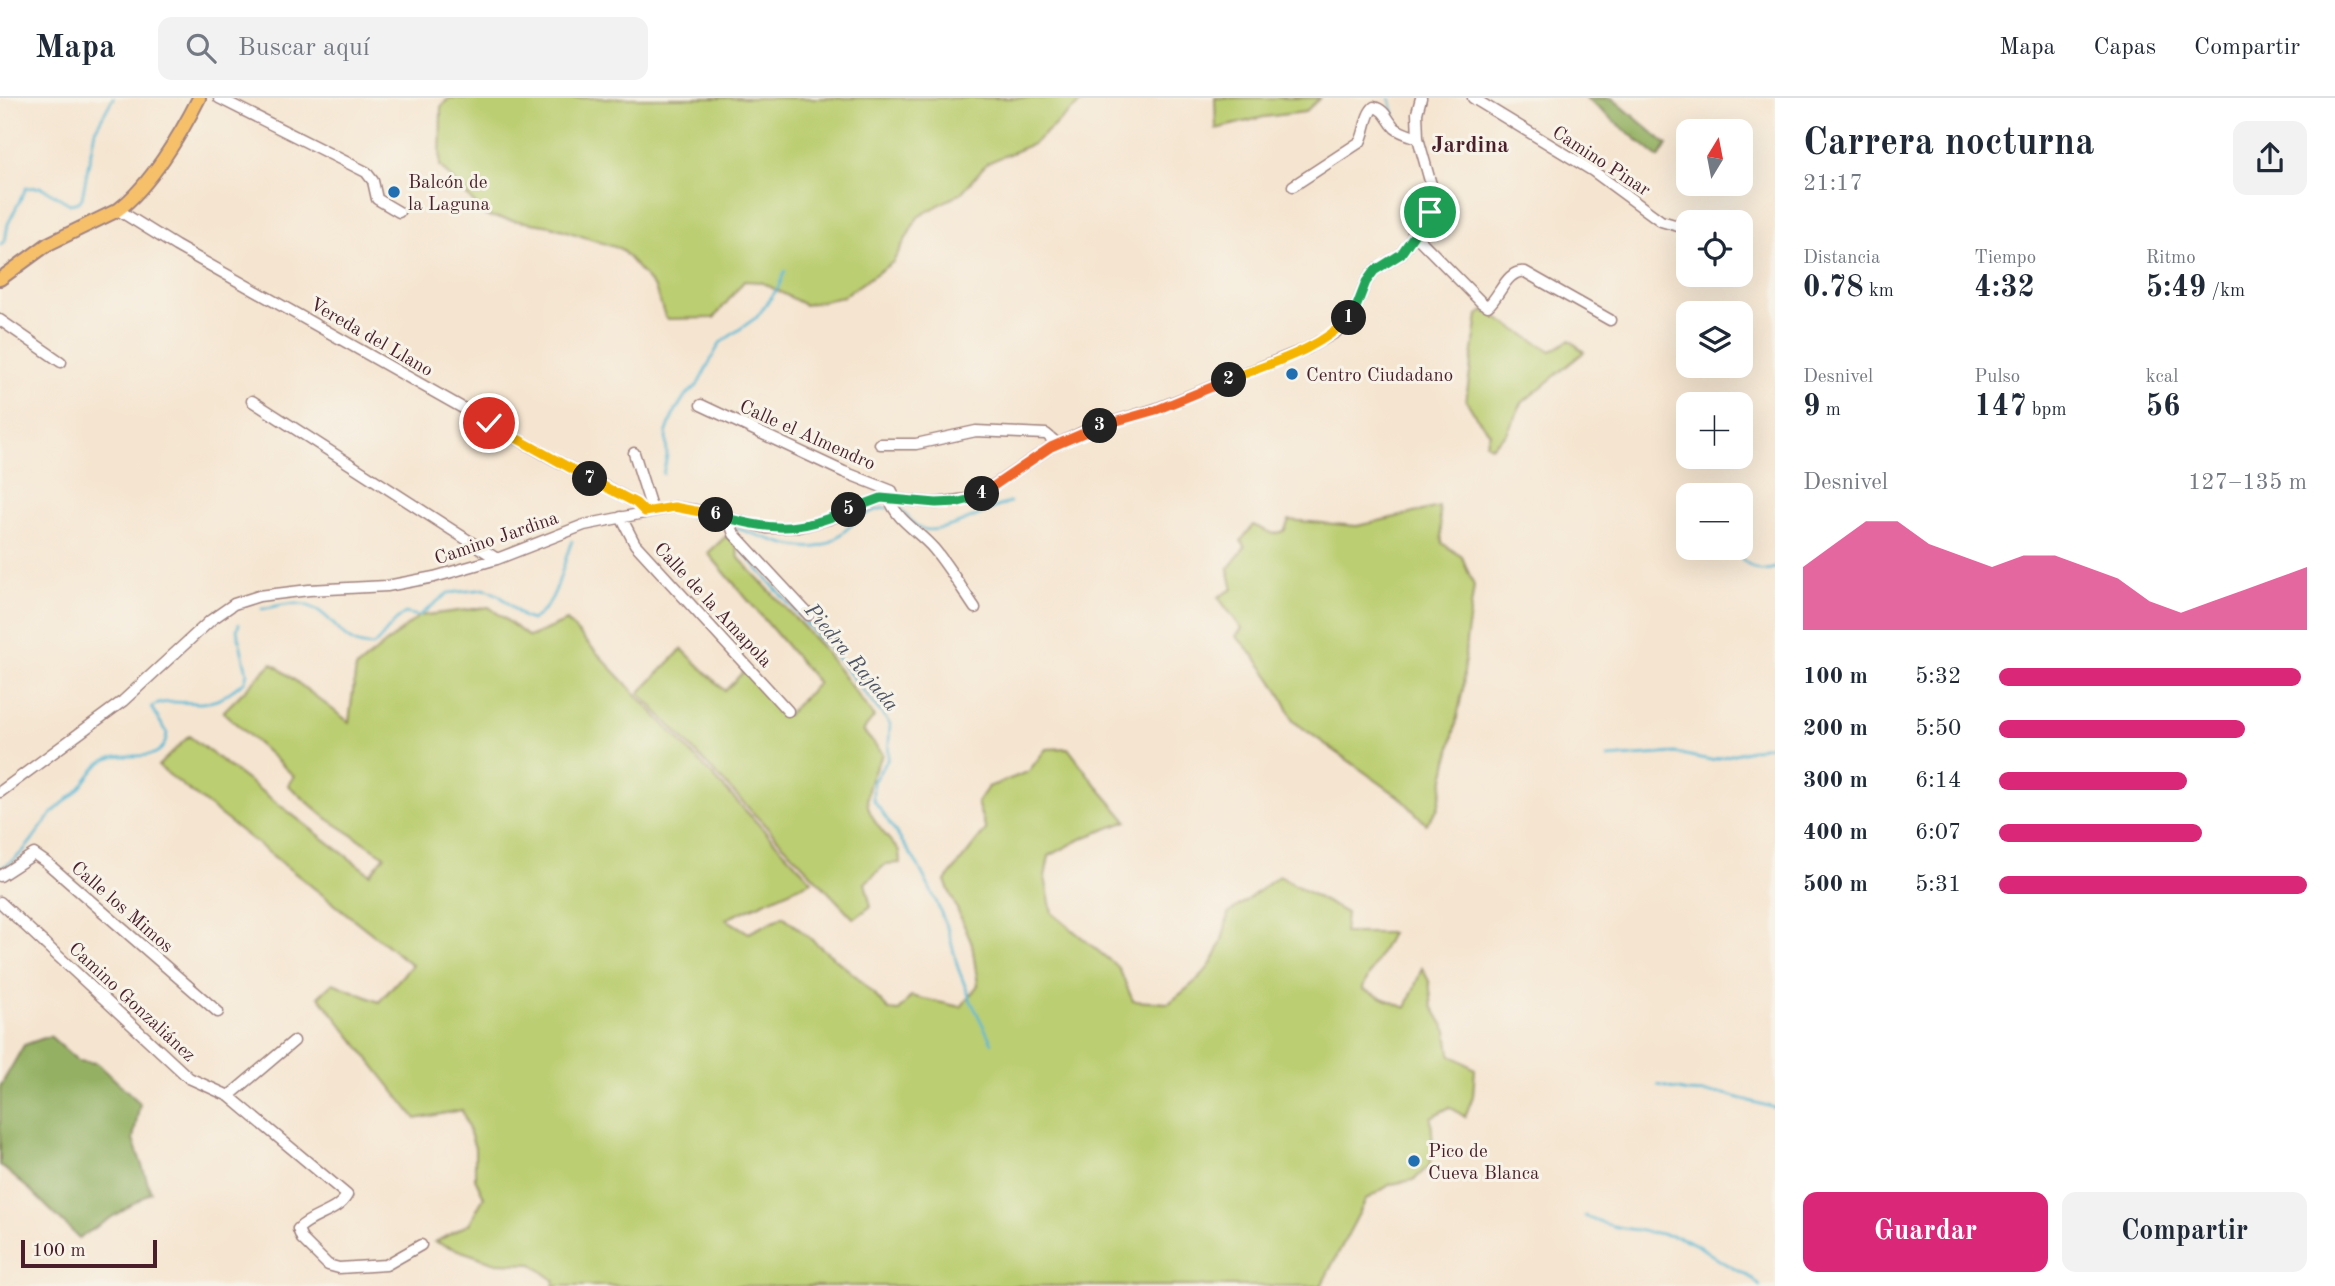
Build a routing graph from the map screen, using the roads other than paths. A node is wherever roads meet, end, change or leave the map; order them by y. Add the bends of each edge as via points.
1 (199, 98) edge
2 (219, 98) edge
3 (1421, 98) edge
4 (1473, 98) edge
5 (1418, 138) junction
6 (1293, 186) dead end
7 (118, 210) junction
8 (400, 212) dead end
9 (1676, 225) edge
10 (1413, 233) junction
11 (0, 279) edge
12 (0, 320) edge
13 (1611, 320) dead end
14 (61, 362) dead end
15 (252, 401) dead end
16 (701, 405) dead end
17 (880, 444) dead end
18 (1058, 444) junction
19 (634, 453) dead end
20 (892, 500) junction
21 (649, 511) junction
22 (621, 517) junction
23 (733, 519) junction
24 (497, 559) junction
25 (975, 608) dead end
26 (809, 615) dead end
27 (788, 711) dead end
28 (0, 792) edge
29 (0, 876) edge
30 (0, 902) edge
31 (218, 1012) dead end
32 (294, 1041) dead end
33 (229, 1096) junction
34 (421, 1245) dead end

1 - 7 main road via 163,159
2 - 8 street via 366,172 377,199
3 - 5 street, Camino Jardina
4 - 9 street, Camino Pinar via 1593,172 1661,221
5 - 6 street via 1395,127 1374,107 1360,142
5 - 10 street, Camino Jardina via 1435,198
7 - 11 main road via 48,244
7 - 21 street, Vereda del Llano
10 - 13 street via 1488,306 1518,271
10 - 18 street, Camino Jardina via 1401,254 1374,271 1354,313 1336,332 1306,349 1156,410 1089,429
12 - 14 street
15 - 24 street
16 - 20 street, Calle el Almendro via 891,491
17 - 18 street via 916,444 976,431 1045,433
18 - 20 street, Camino Jardina via 975,498 936,503
19 - 21 street
20 - 23 street, Camino Jardina via 881,498 799,527 767,528
20 - 25 street via 893,508 934,549
21 - 22 street, Camino Jardina
21 - 23 street, Camino Jardina via 682,507
22 - 24 street, Camino Jardina via 584,525
22 - 27 street, Calle de la Amapola via 635,544
23 - 26 street via 734,534
24 - 28 street, Camino Jardina via 434,578 259,596 234,604 122,701
29 - 31 street, Calle los Mimos via 34,854
30 - 33 street, Camino Gonzaliánez via 190,1078
32 - 33 street
33 - 34 street, Camino Gonzaliánez via 347,1195 342,1205 307,1220 298,1229 328,1265 386,1265

